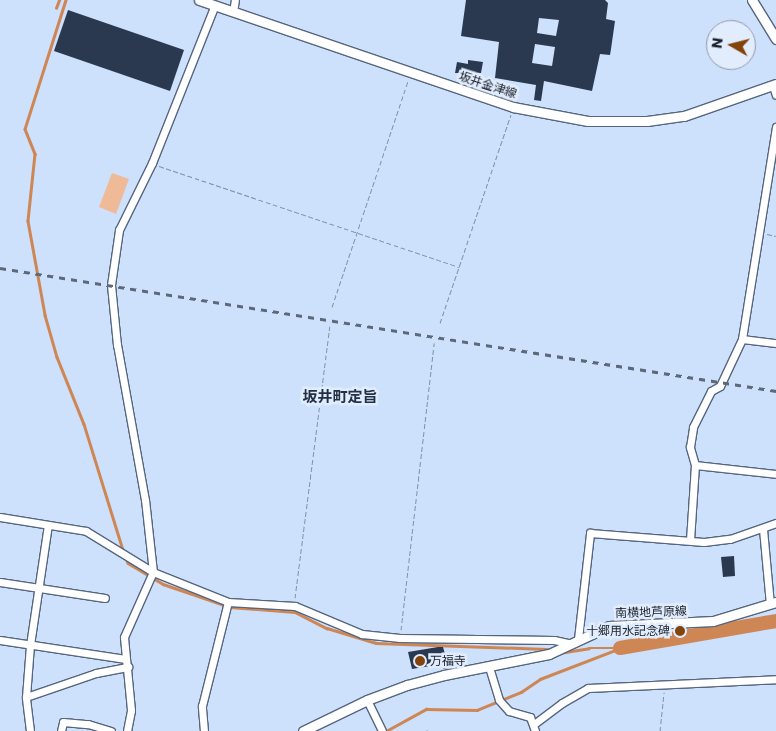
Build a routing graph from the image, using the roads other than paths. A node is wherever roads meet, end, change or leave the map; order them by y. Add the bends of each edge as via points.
1 (199, 0) edge
2 (235, 0) edge
3 (752, 0) edge
4 (215, 5) junction
5 (233, 12) junction
6 (776, 39) edge
7 (775, 88) edge
8 (776, 127) edge
9 (742, 339) junction
10 (776, 343) edge
11 (695, 465) junction
12 (776, 474) edge
13 (0, 517) edge
14 (776, 523) edge
15 (48, 525) junction
16 (763, 529) junction
17 (690, 540) junction
18 (153, 572) junction
19 (0, 582) edge
20 (39, 588) junction
21 (105, 598) dead end
22 (228, 602) junction
23 (773, 603) edge
24 (578, 639) junction
25 (0, 640) edge
26 (30, 645) junction
27 (564, 646) junction
28 (127, 663) junction
29 (489, 667) junction
30 (776, 679) edge
31 (26, 697) junction
32 (367, 700) junction
33 (534, 728) edge
34 (30, 731) edge
35 (61, 731) edge
36 (111, 731) edge
37 (127, 731) edge
38 (204, 731) edge
39 (303, 731) edge
40 (382, 731) edge

1 - 4 main road, 坂井金津線
2 - 5 street
3 - 6 main road
4 - 5 main road, 坂井金津線
4 - 18 street via 152,163 119,230 111,291
5 - 7 main road, 坂井金津線 via 513,107 588,121 648,121 684,116
8 - 9 street
9 - 10 street
9 - 11 street via 720,386 711,391 693,427 690,447
11 - 12 street
11 - 17 street
13 - 15 street
14 - 16 street
15 - 18 street via 86,531
15 - 20 street
16 - 17 street via 730,539
16 - 23 street
17 - 24 street via 590,533
18 - 22 street
18 - 28 street via 127,625 124,637
19 - 20 street
20 - 21 street
20 - 26 street
22 - 27 street via 295,606 362,634 400,638 554,640
22 - 38 street via 202,706
23 - 24 main road, 南横地芦原線 via 713,621 609,626
24 - 27 main road, 南横地芦原線
25 - 26 street
26 - 28 street
26 - 31 street
27 - 29 main road, 南横地芦原線 via 550,654
28 - 31 street
28 - 37 street via 131,710
29 - 32 main road, 南横地芦原線 via 444,675
29 - 33 street via 498,700 509,711 530,717
30 - 33 street via 588,688
31 - 34 street
32 - 39 main road, 南横地芦原線
32 - 40 street
35 - 36 street via 64,722 88,724

